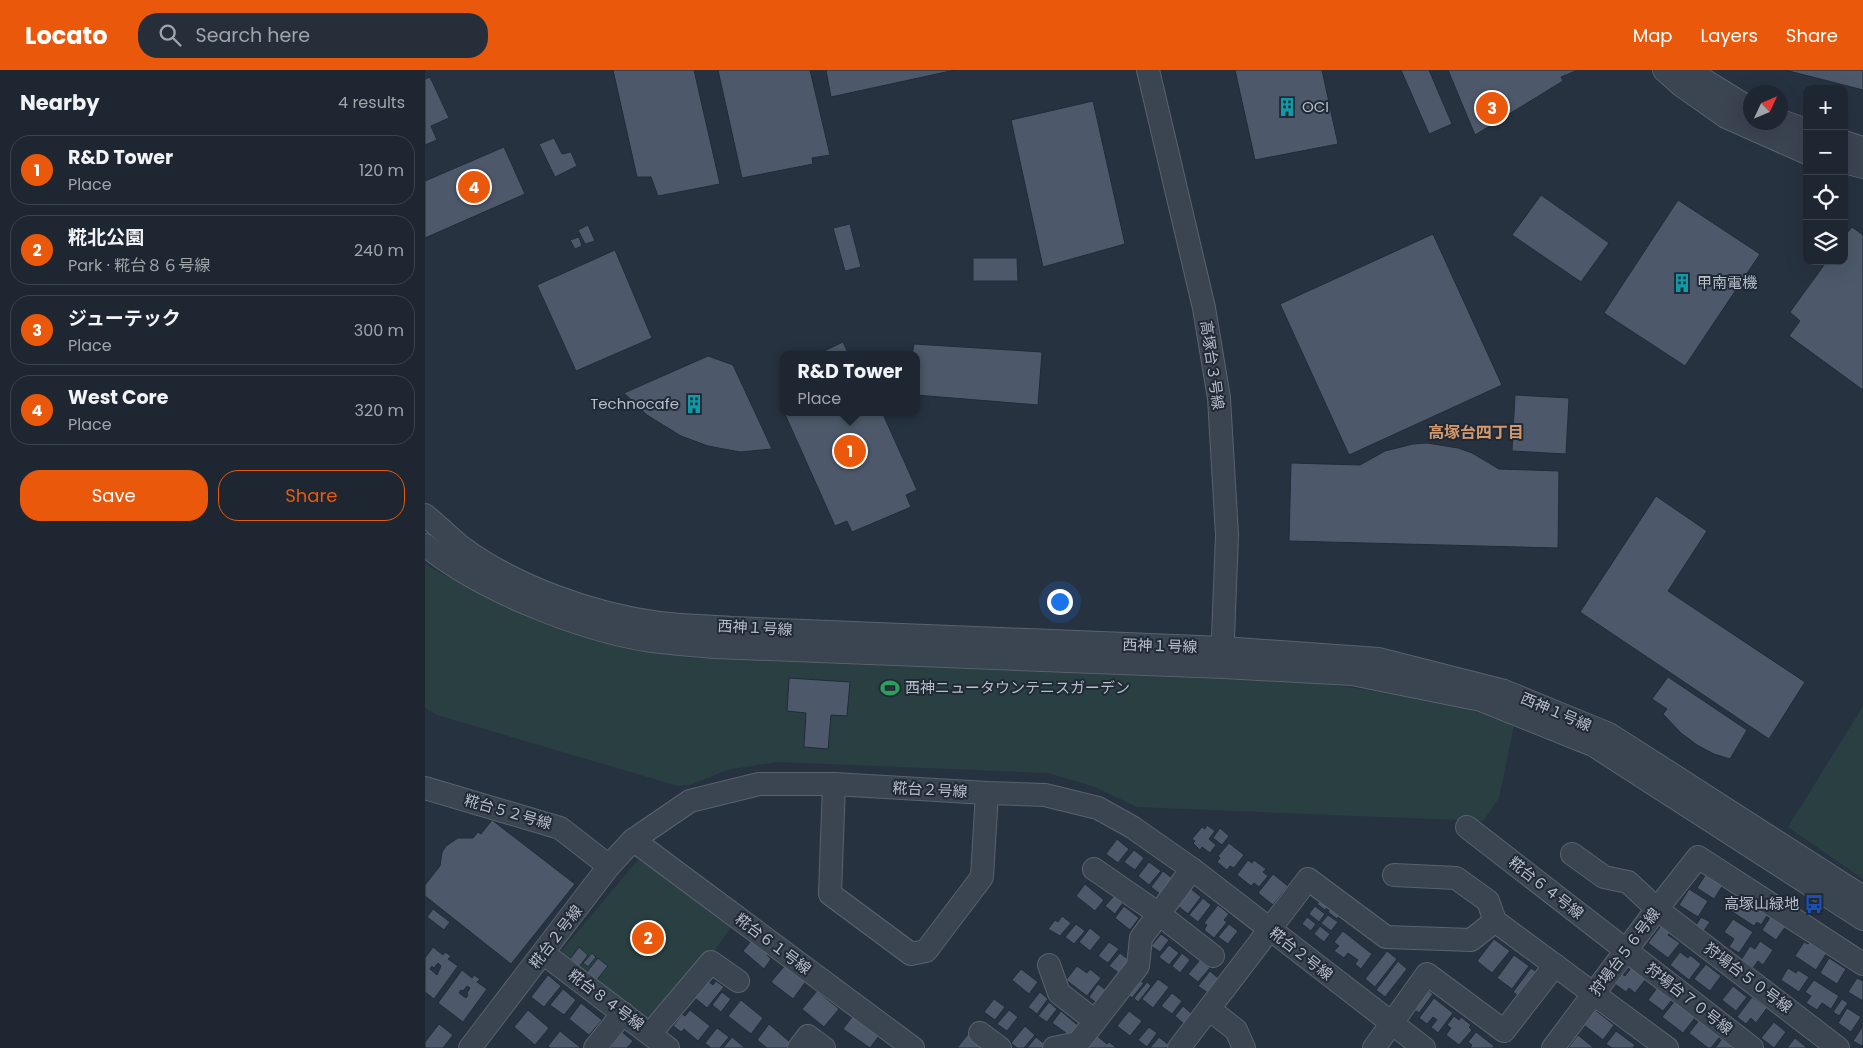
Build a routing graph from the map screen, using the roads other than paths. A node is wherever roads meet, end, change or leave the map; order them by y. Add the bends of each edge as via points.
1 (1148, 70) edge
2 (1664, 70) edge
3 (1688, 70) edge
4 (1743, 104) edge
5 (1788, 123) edge
6 (1803, 129) edge
7 (1848, 143) edge
8 (1863, 148) edge
9 (1803, 152) edge
10 (1848, 163) edge
11 (1863, 167) edge
12 (425, 514) edge
13 (425, 545) edge
14 (1223, 658) junction
15 (834, 784) junction
16 (425, 788) edge
17 (987, 794) junction
18 (1467, 826) dead end
19 (633, 840) junction
20 (1572, 854) dead end
21 (609, 866) junction
22 (1094, 869) dead end
23 (1192, 869) junction
24 (1394, 875) dead end
25 (1863, 897) edge
26 (1657, 909) junction
27 (1159, 914) junction
28 (1863, 919) edge
29 (1495, 921) junction
30 (1269, 930) junction
31 (1626, 950) junction
32 (543, 953) junction
33 (1213, 956) dead end
34 (1863, 964) edge
35 (1049, 965) dead end
36 (1555, 965) junction
37 (738, 981) dead end
38 (1594, 993) junction
39 (1209, 1009) junction
40 (623, 1013) junction
41 (1095, 1021) junction
42 (1392, 1024) junction
43 (980, 1033) dead end
44 (651, 1034) junction
45 (1243, 1047) edge
46 (470, 1048) edge
47 (595, 1048) edge
48 (668, 1048) edge
49 (799, 1048) edge
50 (824, 1048) edge
51 (913, 1048) edge
52 (1000, 1048) edge
53 (1054, 1048) edge
54 (1179, 1048) edge
55 (1374, 1048) edge
56 (1424, 1048) edge
57 (1553, 1048) edge
58 (1667, 1048) edge
59 (1753, 1048) edge
60 (1838, 1048) edge

1 - 14 street, 高塚台３号線 via 1204,308 1219,398 1227,535
2 - 9 street via 1725,117
3 - 4 street
5 - 6 street
7 - 8 street
10 - 11 street
12 - 14 street, 西神１号線 via 460,545 546,593 591,609 659,623
13 - 14 street, 西神１号線 via 466,574 551,612 592,628 651,641 715,647
14 - 25 street, 西神１号線 via 1378,659 1509,693 1609,734
14 - 28 street, 西神１号線 via 1352,674 1481,700 1593,745
15 - 17 street, 糀台２号線
15 - 17 street via 829,894 911,954 926,951 981,877
15 - 19 street, 糀台２号線 via 759,784 690,802
16 - 21 street, 糀台５２号線 via 560,828
17 - 23 street, 糀台２号線 via 1045,795 1098,808 1132,827
18 - 31 street, 糀台６４号線
19 - 21 street, 糀台２号線
19 - 51 street, 糀台６１号線
20 - 26 street, 狩場台５０号線 via 1604,877 1628,882
21 - 32 street, 糀台２号線
22 - 27 street
23 - 27 street
23 - 30 street, 糀台２号線
24 - 29 street via 1456,878 1488,902
26 - 31 street, 狩場台５６号線
26 - 34 street, 狩場台５６号線 via 1698,857
26 - 60 street, 狩場台５０号線
27 - 33 street
27 - 41 street via 1141,938 1138,966
29 - 30 street via 1471,940 1385,938 1308,879
29 - 36 street
30 - 39 street
30 - 42 street, 糀台２号線
31 - 38 street, 狩場台５６号線
31 - 59 street, 狩場台７０号線
32 - 40 street, 糀台８４号線
32 - 46 street, 糀台２号線
35 - 41 street via 1059,993
36 - 38 street
36 - 42 street via 1504,1031 1427,974
37 - 44 street via 711,962
38 - 57 street, 狩場台５６号線
38 - 58 street
39 - 45 street via 1236,1030
39 - 54 street
40 - 44 street, 糀台８４号線
40 - 47 street
41 - 53 street via 1078,1043
42 - 55 street
42 - 56 street, 糀台２号線
43 - 52 street
44 - 48 street, 糀台８４号線
49 - 50 street via 808,1036

